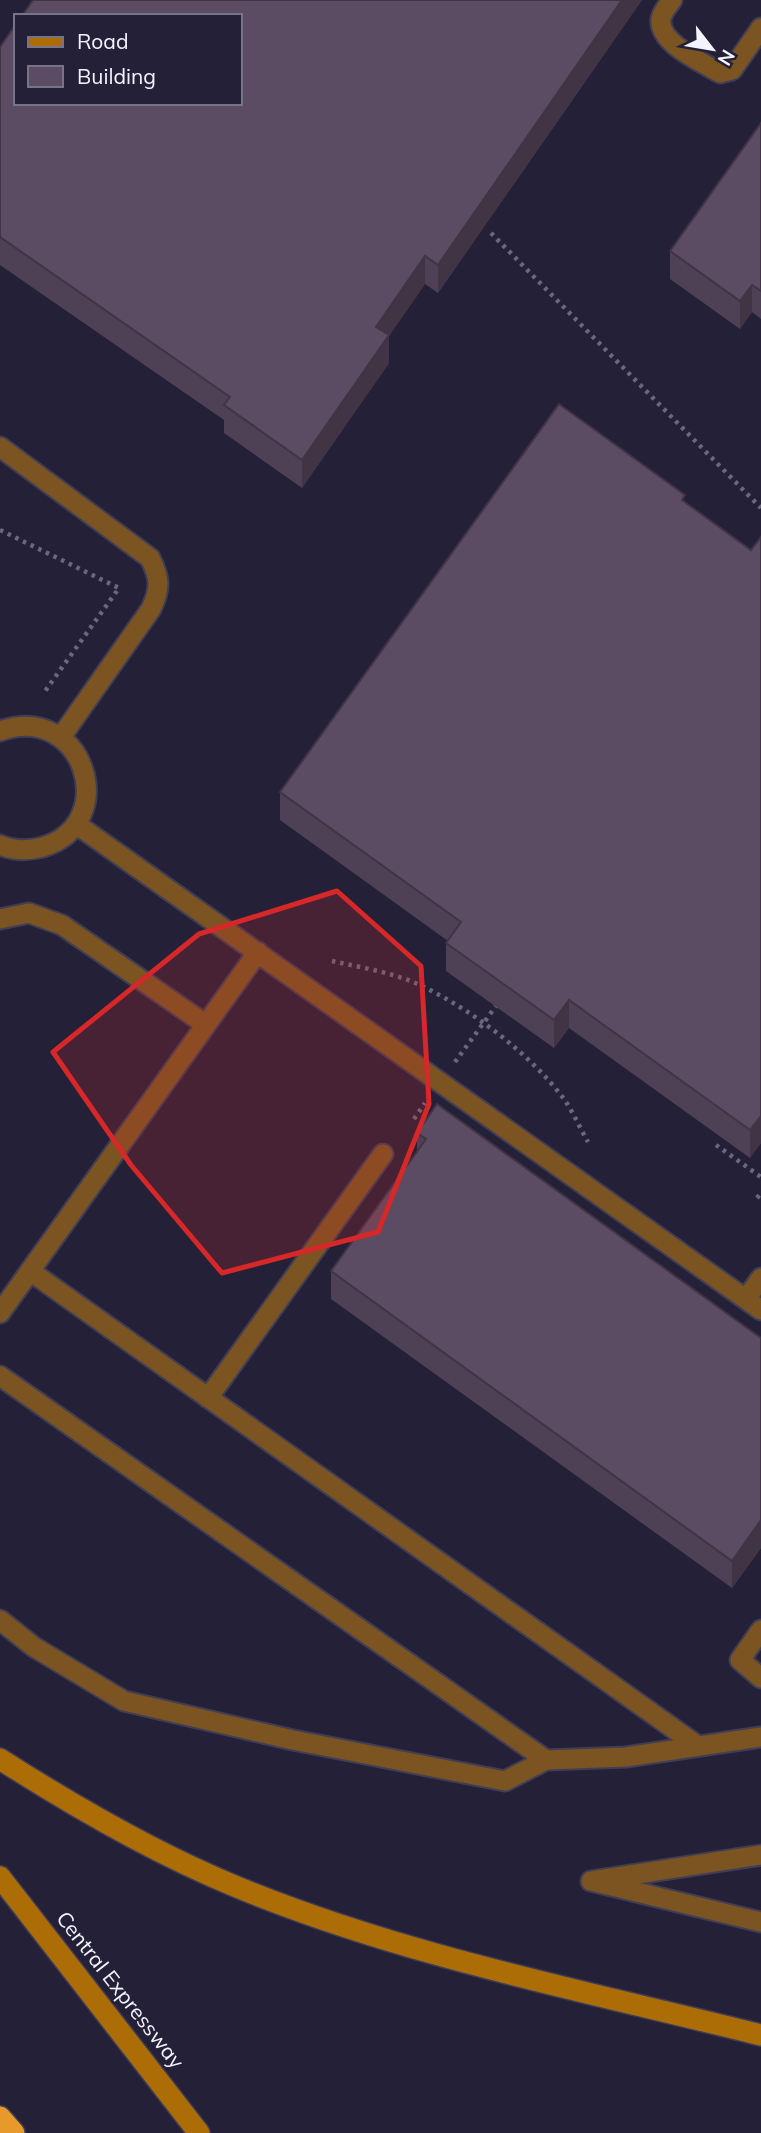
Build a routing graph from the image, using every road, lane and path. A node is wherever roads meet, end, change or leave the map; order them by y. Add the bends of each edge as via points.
1 (672, 0) edge
2 (761, 29) edge
3 (491, 233) dead end
4 (0, 447) edge
5 (761, 508) edge
6 (0, 530) edge
7 (43, 694) dead end
8 (0, 731) edge
9 (61, 737) junction
10 (76, 824) junction
11 (0, 845) edge
12 (0, 919) edge
13 (257, 952) junction
14 (332, 961) dead end
15 (496, 1006) edge
16 (205, 1024) junction
17 (483, 1024) junction
18 (478, 1031) dead end
19 (588, 1142) dead end
20 (716, 1145) dead end
21 (383, 1154) dead end
22 (761, 1177) edge
23 (30, 1271) junction
24 (761, 1278) edge
25 (753, 1305) edge
26 (0, 1313) edge
27 (0, 1376) edge
28 (208, 1398) junction
29 (0, 1619) edge
30 (761, 1630) edge
31 (761, 1678) edge
32 (761, 1737) edge
33 (698, 1746) junction
34 (0, 1759) edge
35 (546, 1760) junction
36 (761, 1854) edge
37 (0, 1877) edge
38 (761, 1922) edge
39 (761, 2035) edge
40 (0, 2117) edge
41 (14, 2133) edge
42 (200, 2133) edge

1 - 2 lane via 661,16 662,30 676,46 720,73 732,70
3 - 5 path
4 - 9 lane via 150,558 158,574 158,594 151,609
6 - 7 path via 119,588
8 - 9 lane via 34,726
9 - 10 lane via 82,764 86,779 87,794
10 - 11 lane via 65,836 43,847 19,850
10 - 13 lane
12 - 16 lane via 29,913 62,925
13 - 16 lane
13 - 25 lane
14 - 17 path via 425,988
15 - 17 path
16 - 23 lane
17 - 18 path
17 - 19 path via 540,1070 565,1101
20 - 22 path
21 - 28 lane
23 - 26 lane
23 - 28 lane
24 - 25 lane
27 - 35 lane
28 - 33 lane
29 - 35 lane via 34,1647 124,1701 505,1781
30 - 31 lane via 740,1660
32 - 33 lane
33 - 35 lane
34 - 39 main road via 156,1848 270,1900 411,1947
36 - 38 lane via 591,1881
37 - 42 main road, Central Expressway
40 - 41 highway

